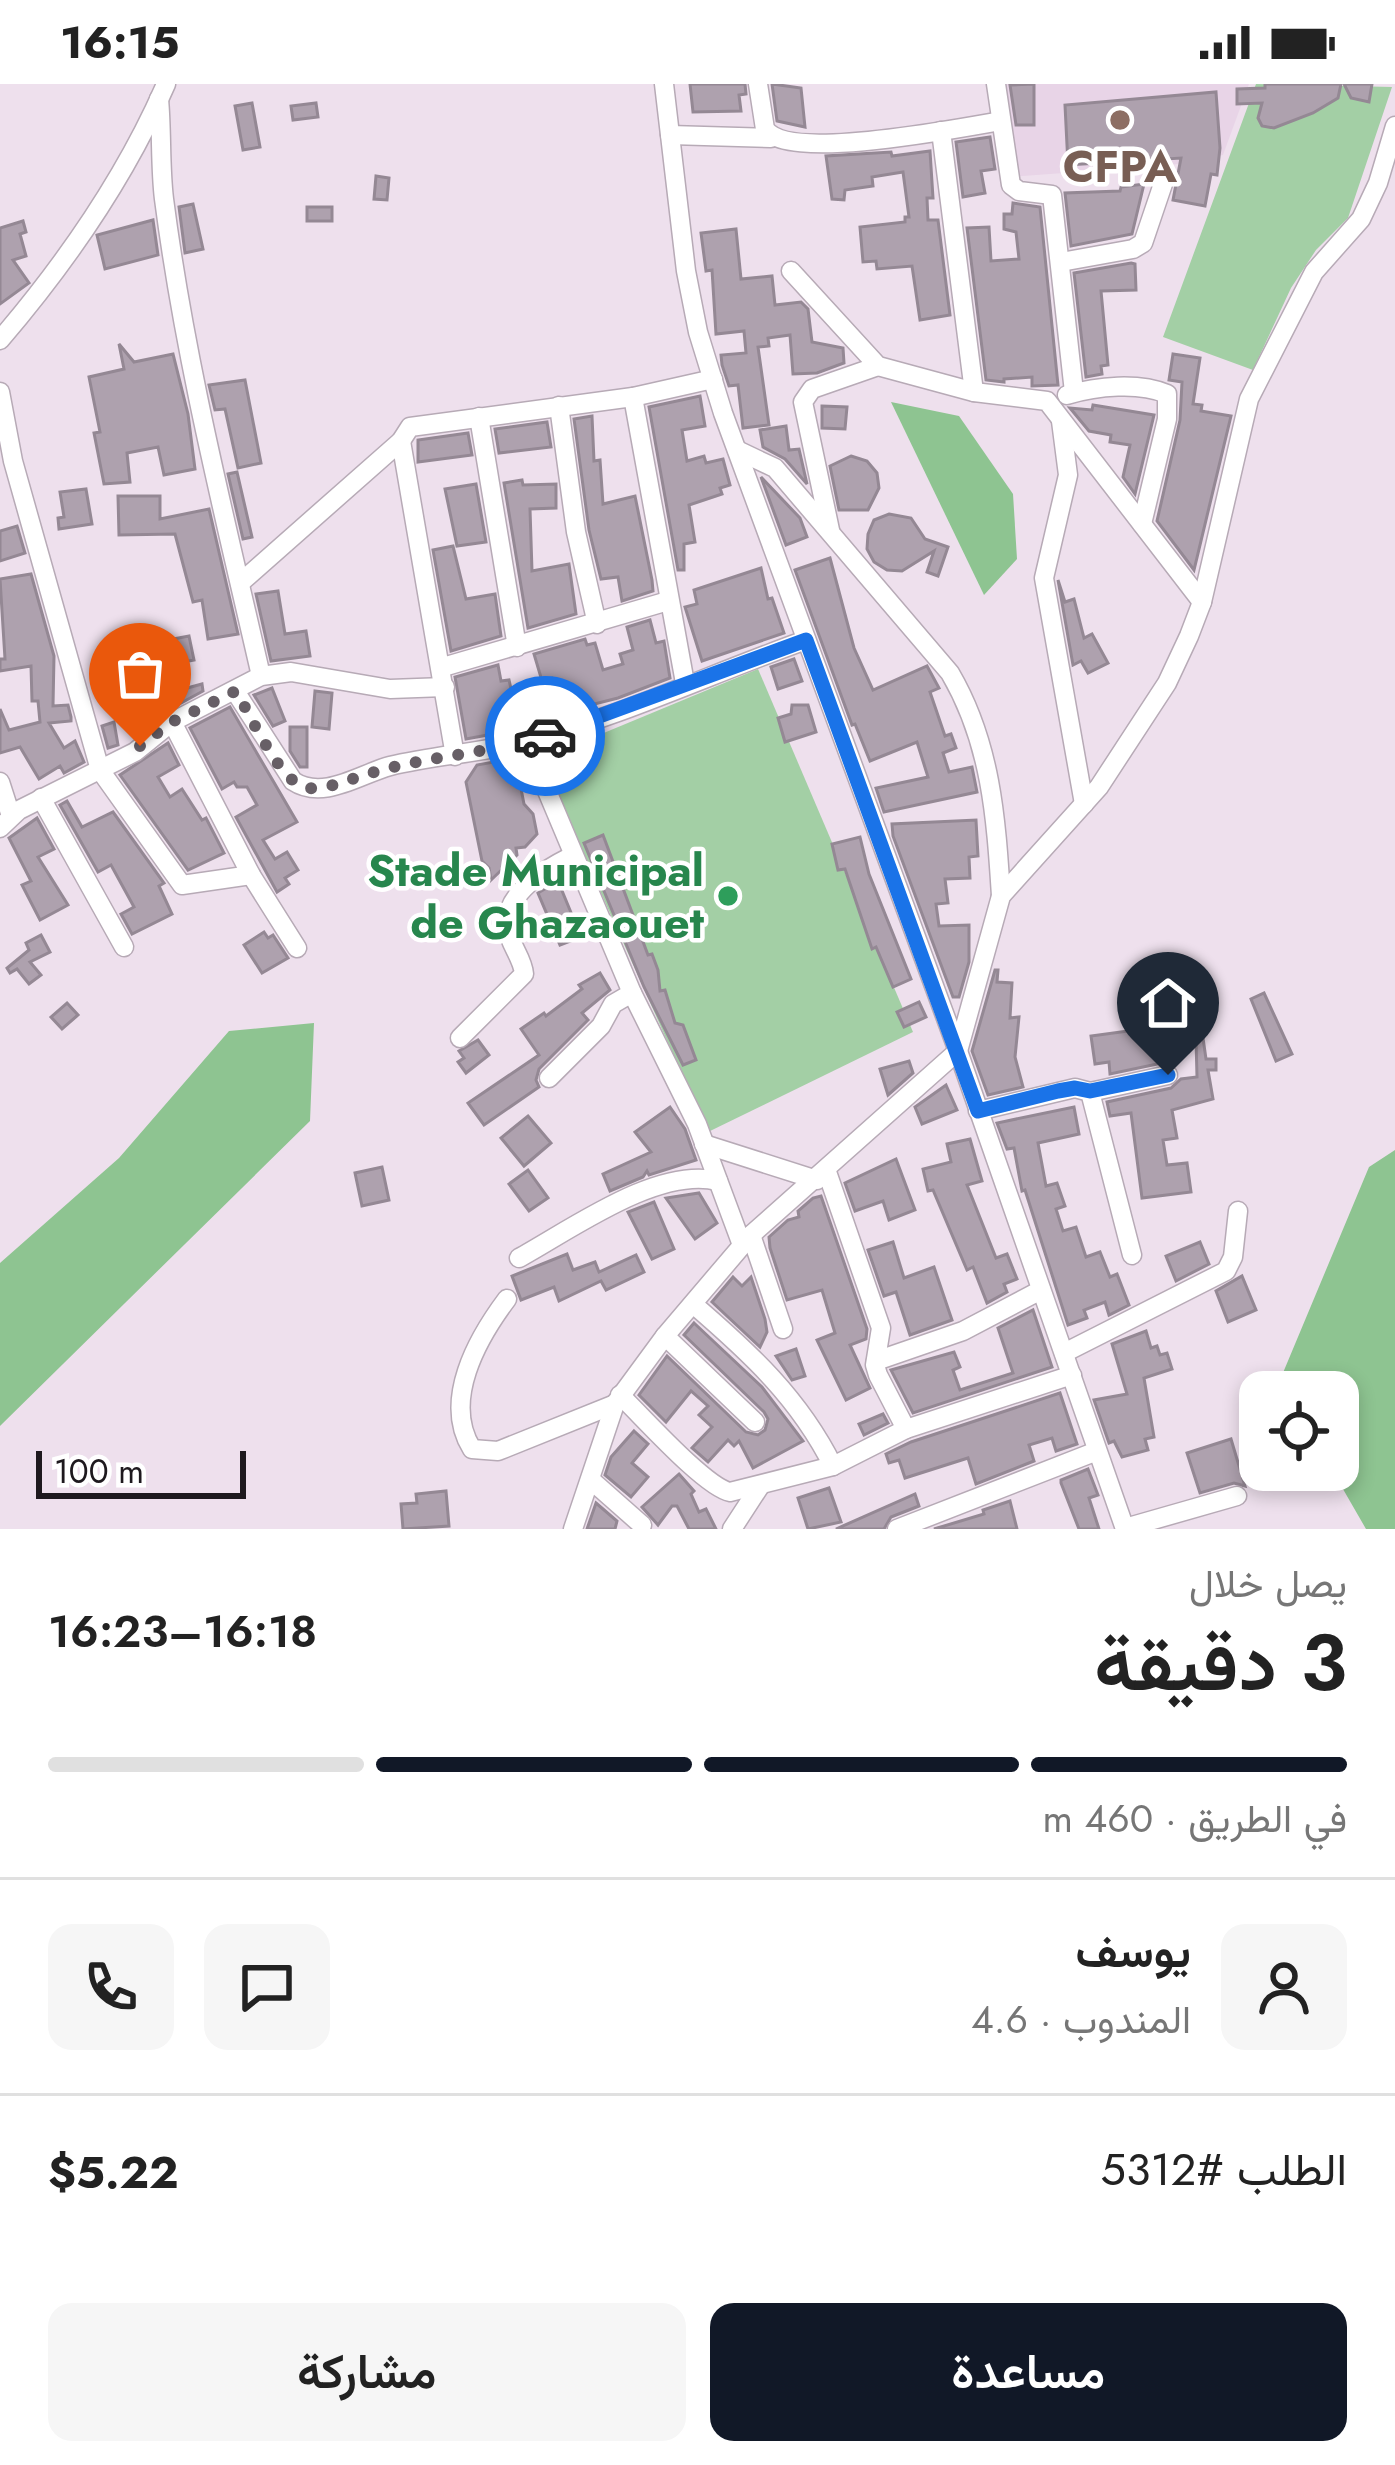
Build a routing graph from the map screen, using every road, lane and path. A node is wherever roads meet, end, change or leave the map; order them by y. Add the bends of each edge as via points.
1 (664, 84) edge
2 (758, 84) edge
3 (996, 84) edge
4 (162, 91) edge
5 (1000, 121) junction
6 (1395, 126) edge
7 (941, 131) junction
8 (670, 135) junction
9 (771, 138) junction
10 (1163, 182) dead end
11 (1061, 262) junction
12 (791, 272) dead end
13 (0, 340) edge
14 (878, 366) junction
15 (712, 379) junction
16 (0, 392) edge
17 (974, 392) junction
18 (1074, 392) junction
19 (633, 397) junction
20 (1047, 401) junction
21 (559, 406) junction
22 (479, 417) junction
23 (1061, 419) junction
24 (401, 442) junction
25 (737, 450) junction
26 (1142, 524) junction
27 (831, 534) junction
28 (240, 583) junction
29 (668, 601) junction
30 (1202, 602) junction
31 (597, 624) junction
32 (806, 640) junction
33 (517, 647) junction
34 (261, 676) junction
35 (444, 677) junction
36 (685, 683) junction
37 (236, 691) junction
38 (172, 722) junction
39 (526, 741) junction
40 (455, 756) junction
41 (100, 770) junction
42 (0, 782) edge
43 (40, 797) junction
44 (1084, 804) junction
45 (5, 822) edge
46 (572, 856) junction
47 (250, 875) junction
48 (1001, 896) junction
49 (124, 947) dead end
50 (297, 948) dead end
51 (632, 993) junction
52 (460, 1038) dead end
53 (958, 1051) junction
54 (1168, 1075) dead end
55 (549, 1078) dead end
56 (1090, 1091) junction
57 (978, 1111) junction
58 (704, 1144) junction
59 (822, 1176) junction
60 (718, 1181) junction
61 (1238, 1211) dead end
62 (747, 1240) junction
63 (1132, 1255) dead end
64 (519, 1258) dead end
65 (1041, 1290) junction
66 (507, 1298) dead end
67 (693, 1304) junction
68 (783, 1329) dead end
69 (665, 1336) junction
70 (1064, 1353) junction
71 (876, 1361) junction
72 (1072, 1375) junction
73 (618, 1400) junction
74 (755, 1422) dead end
75 (907, 1429) junction
76 (1097, 1451) junction
77 (833, 1466) junction
78 (591, 1480) junction
79 (760, 1486) junction
80 (1237, 1496) dead end
81 (642, 1525) dead end
82 (1125, 1528) edge
83 (573, 1529) edge
84 (732, 1529) edge
85 (897, 1529) edge

1 - 8 street
2 - 9 street
3 - 5 street
4 - 13 street via 65,259
4 - 28 street via 163,194 177,284
5 - 7 street
5 - 11 street via 1011,185 1052,195
6 - 30 street via 1361,219 1314,272 1249,399
7 - 9 street via 819,143
7 - 17 street
8 - 9 street
8 - 15 street via 686,271
10 - 11 street via 1143,243
11 - 18 street
12 - 14 street
14 - 17 street
14 - 27 street via 812,389 803,402
15 - 19 street
15 - 25 street
16 - 41 street
17 - 20 street
18 - 20 street
18 - 26 street via 1168,394
19 - 21 street
19 - 29 street
20 - 23 street
21 - 22 street
21 - 31 street
22 - 24 street via 416,425
22 - 33 street
23 - 26 street
23 - 44 street via 1068,475 1044,578
24 - 28 street
24 - 35 street
25 - 27 street via 775,468
25 - 32 street
26 - 30 street
27 - 48 street via 966,702 988,772
28 - 34 street
29 - 31 street
29 - 36 street
30 - 44 street via 1167,683
31 - 33 street
32 - 36 street
32 - 53 street
33 - 35 street
34 - 35 street via 291,672 390,689
34 - 37 street
35 - 40 street
36 - 39 street
37 - 38 street
37 - 40 street via 302,786 322,789 385,767
38 - 41 street
38 - 47 street
39 - 40 street
39 - 46 street
41 - 43 street
41 - 47 street via 182,885
42 - 45 street
43 - 45 street
43 - 49 street
44 - 48 street
46 - 51 street
46 - 52 street via 526,885 507,931 524,974
47 - 50 street
48 - 53 street
51 - 55 street
51 - 58 street
53 - 57 street
53 - 59 street
54 - 56 street
56 - 57 street
56 - 63 street
57 - 65 street
58 - 59 street
58 - 60 street
59 - 62 street
59 - 71 street via 881,1328
60 - 62 street
60 - 64 street via 664,1182
61 - 70 street via 1226,1271
62 - 67 street
62 - 68 street
65 - 70 street
65 - 71 street via 964,1331
66 - 73 street via 461,1394 461,1431 472,1449 498,1451
67 - 69 street
67 - 77 street via 785,1389
69 - 73 street
69 - 74 street
70 - 72 street
71 - 75 street
72 - 75 street
72 - 76 street
73 - 78 street
73 - 79 street via 720,1490
75 - 77 street
76 - 82 street
76 - 85 street
77 - 79 street
78 - 81 street
78 - 83 street
79 - 84 street
80 - 82 street

